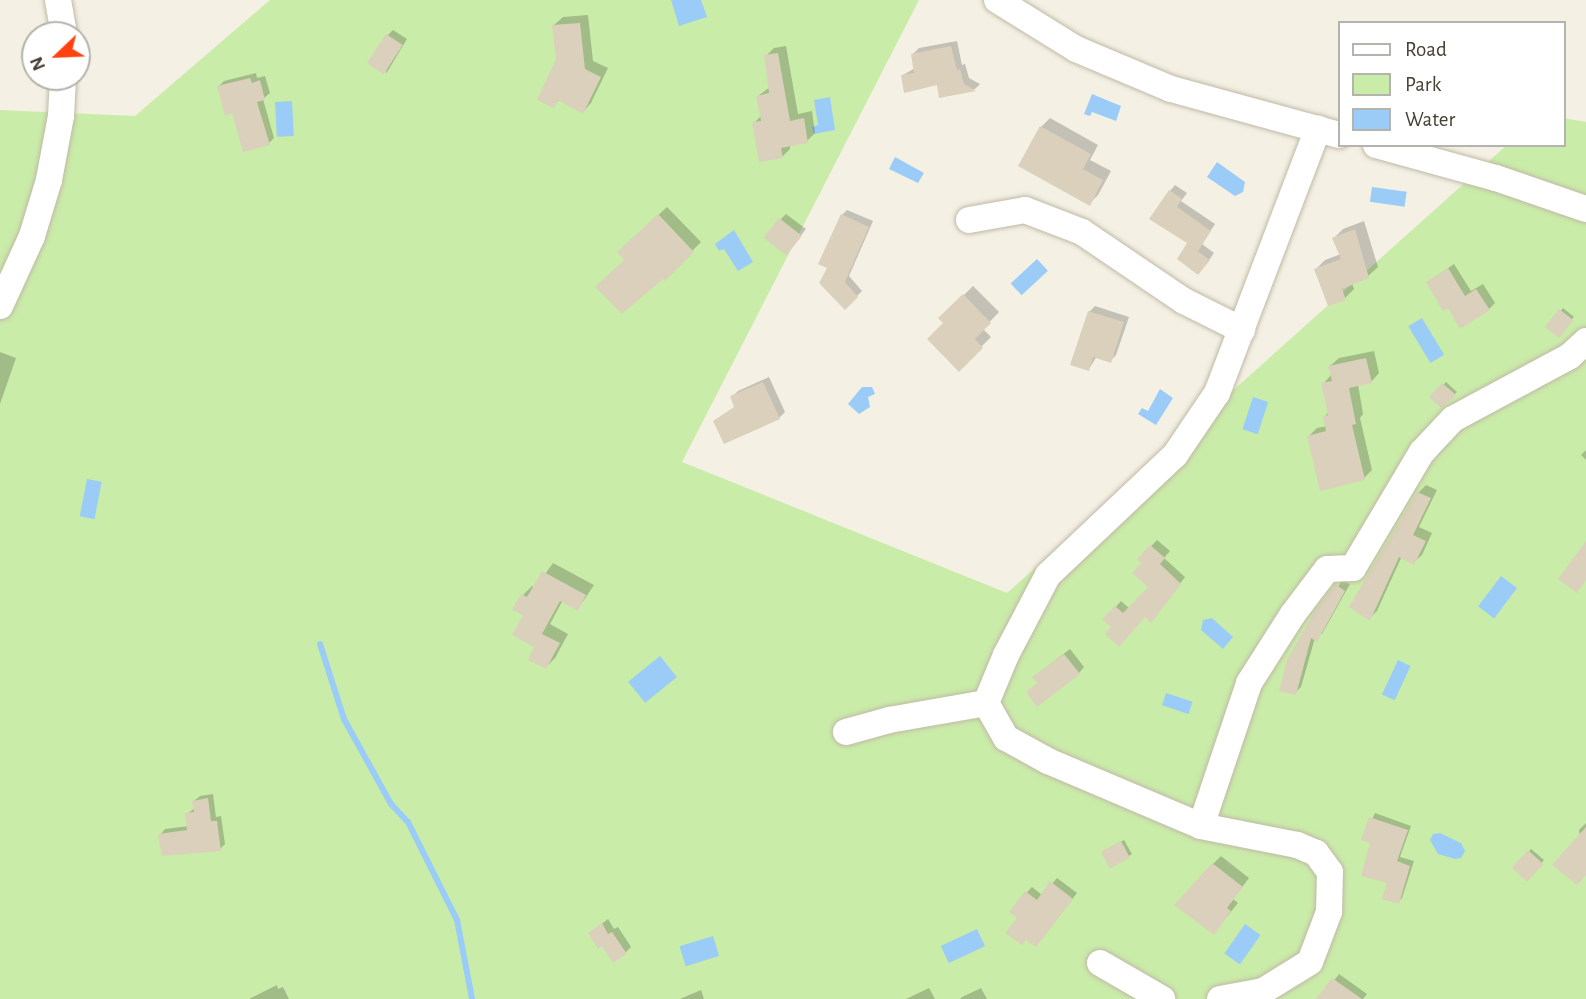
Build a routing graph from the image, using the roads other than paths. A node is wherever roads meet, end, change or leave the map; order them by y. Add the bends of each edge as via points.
1 (58, 0) edge
2 (997, 0) edge
3 (62, 21) edge
4 (62, 91) edge
5 (1329, 132) edge
6 (1383, 147) edge
7 (1586, 209) edge
8 (969, 220) dead end
9 (0, 306) edge
10 (1242, 330) junction
11 (1586, 341) edge
12 (986, 703) junction
13 (846, 732) dead end
14 (1200, 826) junction
15 (1100, 963) dead end
16 (1163, 999) edge
17 (1220, 999) edge

1 - 3 street
2 - 5 street via 1076,49 1171,89
4 - 9 street via 49,180 32,236
5 - 10 street
6 - 7 street
8 - 10 street via 1025,210 1082,232 1184,301
10 - 12 street via 1217,393 1175,455 1048,575
11 - 14 street via 1570,356 1453,419 1422,452 1353,568 1327,569 1249,683
12 - 13 street
12 - 14 street via 1006,738 1048,761
14 - 17 street via 1297,845 1316,853 1331,872 1329,912 1310,962 1263,991
15 - 16 street

